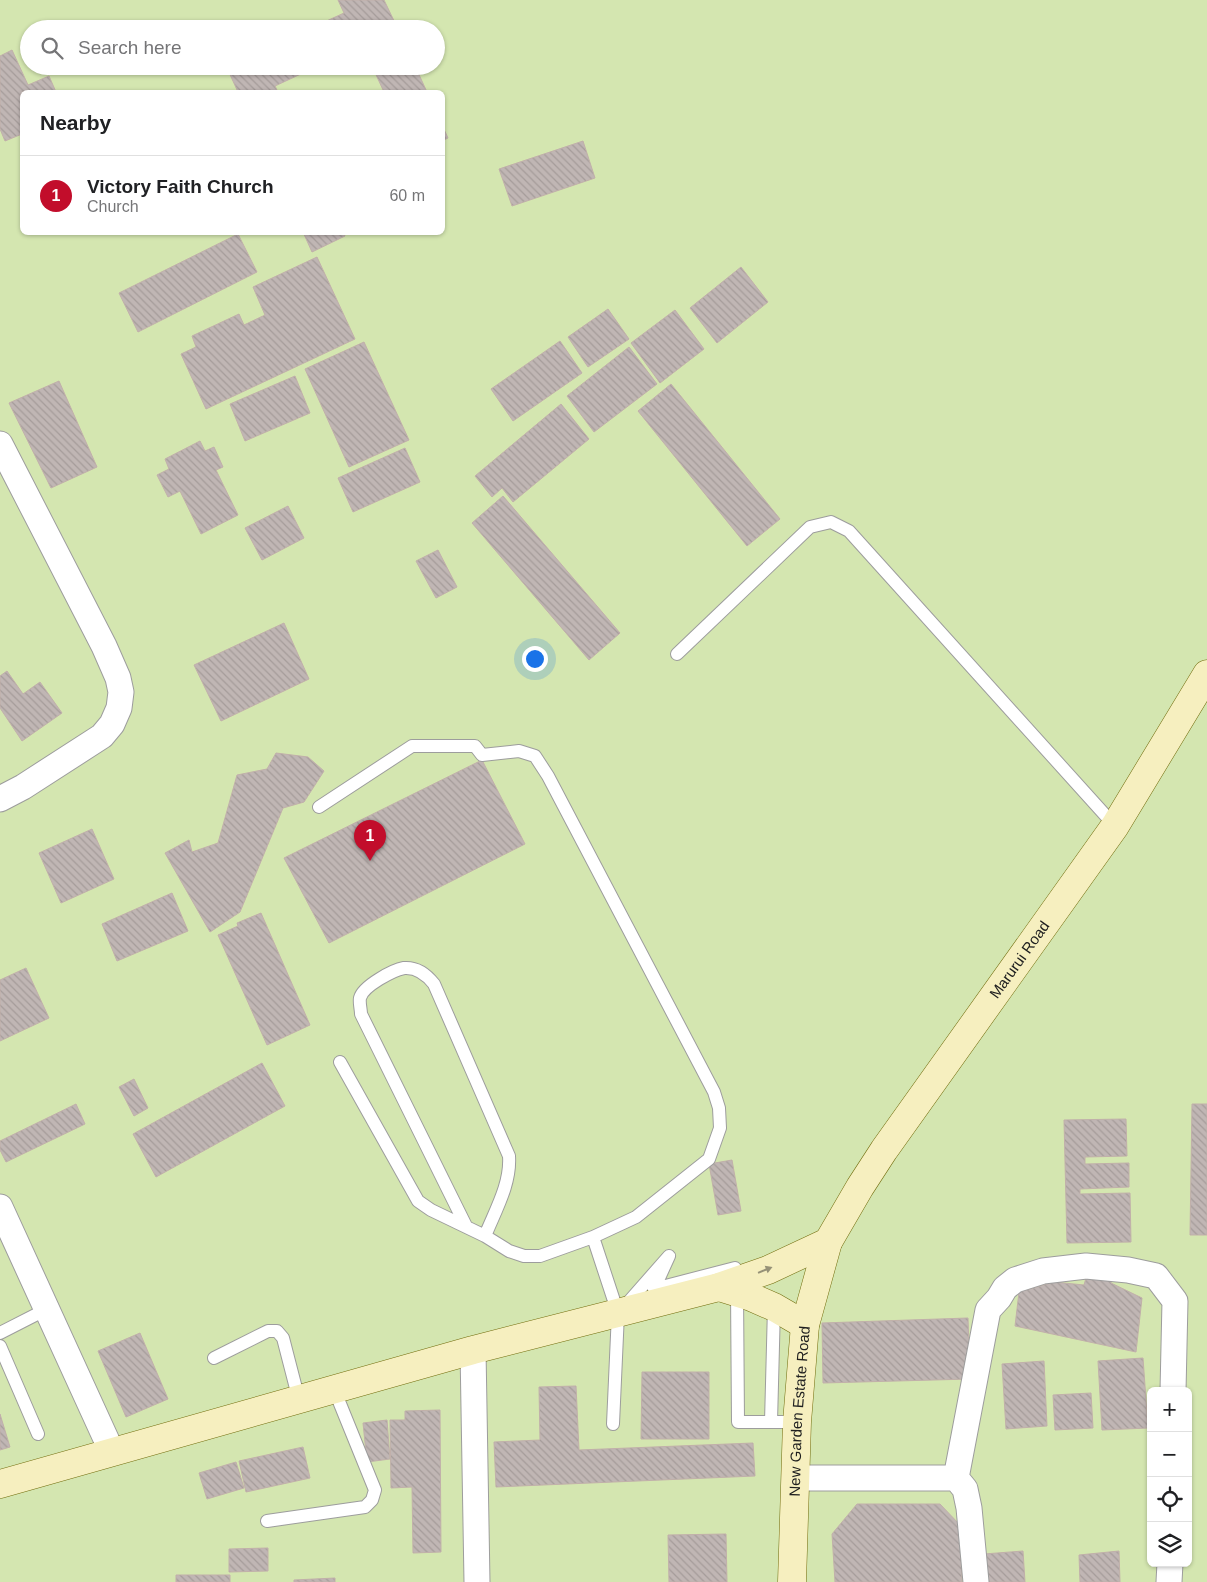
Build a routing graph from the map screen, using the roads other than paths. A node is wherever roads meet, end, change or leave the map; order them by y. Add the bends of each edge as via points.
1 (0, 444) edge
2 (677, 654) dead end
3 (1207, 674) edge
4 (0, 799) edge
5 (319, 807) dead end
6 (1115, 826) junction
7 (340, 1062) dead end
8 (0, 1206) edge
9 (466, 1226) junction
10 (485, 1236) junction
11 (594, 1236) junction
12 (828, 1242) junction
13 (731, 1287) junction
14 (774, 1307) junction
15 (47, 1309) junction
16 (618, 1313) junction
17 (805, 1325) junction
18 (0, 1333) edge
19 (0, 1346) edge
20 (473, 1350) junction
21 (214, 1358) dead end
22 (1173, 1387) edge
23 (334, 1389) junction
24 (299, 1400) junction
25 (784, 1422) junction
26 (613, 1424) dead end
27 (38, 1434) dead end
28 (112, 1452) junction
29 (796, 1478) junction
30 (956, 1478) junction
31 (0, 1484) edge
32 (267, 1521) dead end
33 (1170, 1567) edge
34 (477, 1582) edge
35 (792, 1582) edge
36 (976, 1582) edge
37 (1170, 1582) edge

1 - 4 street via 104,646 121,692 119,708 102,736
2 - 6 lane via 810,527 831,522 849,531
3 - 6 street, Marurui Road
5 - 11 lane via 412,746 475,746 482,756 519,751 536,756 714,1092 719,1108 720,1128 709,1159 636,1217
6 - 12 street, Marurui Road via 884,1150
7 - 9 lane via 418,1201
8 - 15 street
9 - 10 lane
9 - 10 lane via 361,1014 360,998 364,990 404,968 418,970 434,984 510,1156 506,1183
10 - 11 lane via 524,1256 540,1256
11 - 16 lane
13 -> 12 street
12 - 17 street, New Garden Estate Road
13 - 14 street
13 - 16 street
13 - 16 lane via 737,1268 654,1289 669,1256
13 - 25 lane via 738,1422
14 - 17 street
14 - 25 lane
15 - 18 lane
15 - 28 street
16 - 20 street
16 - 26 lane
17 - 25 street, New Garden Estate Road
19 - 27 lane
20 - 23 street
20 - 34 street
21 - 24 lane via 268,1332 277,1331 283,1338
22 - 30 street via 1175,1301 1156,1276 1086,1266 1015,1280 988,1310
23 - 24 street
23 - 32 lane via 375,1490 372,1500 365,1507
24 - 28 street
25 - 29 street, New Garden Estate Road
28 - 31 street
29 - 30 street
29 - 35 street, New Garden Estate Road
30 - 36 street via 965,1490 970,1508
33 - 37 street

